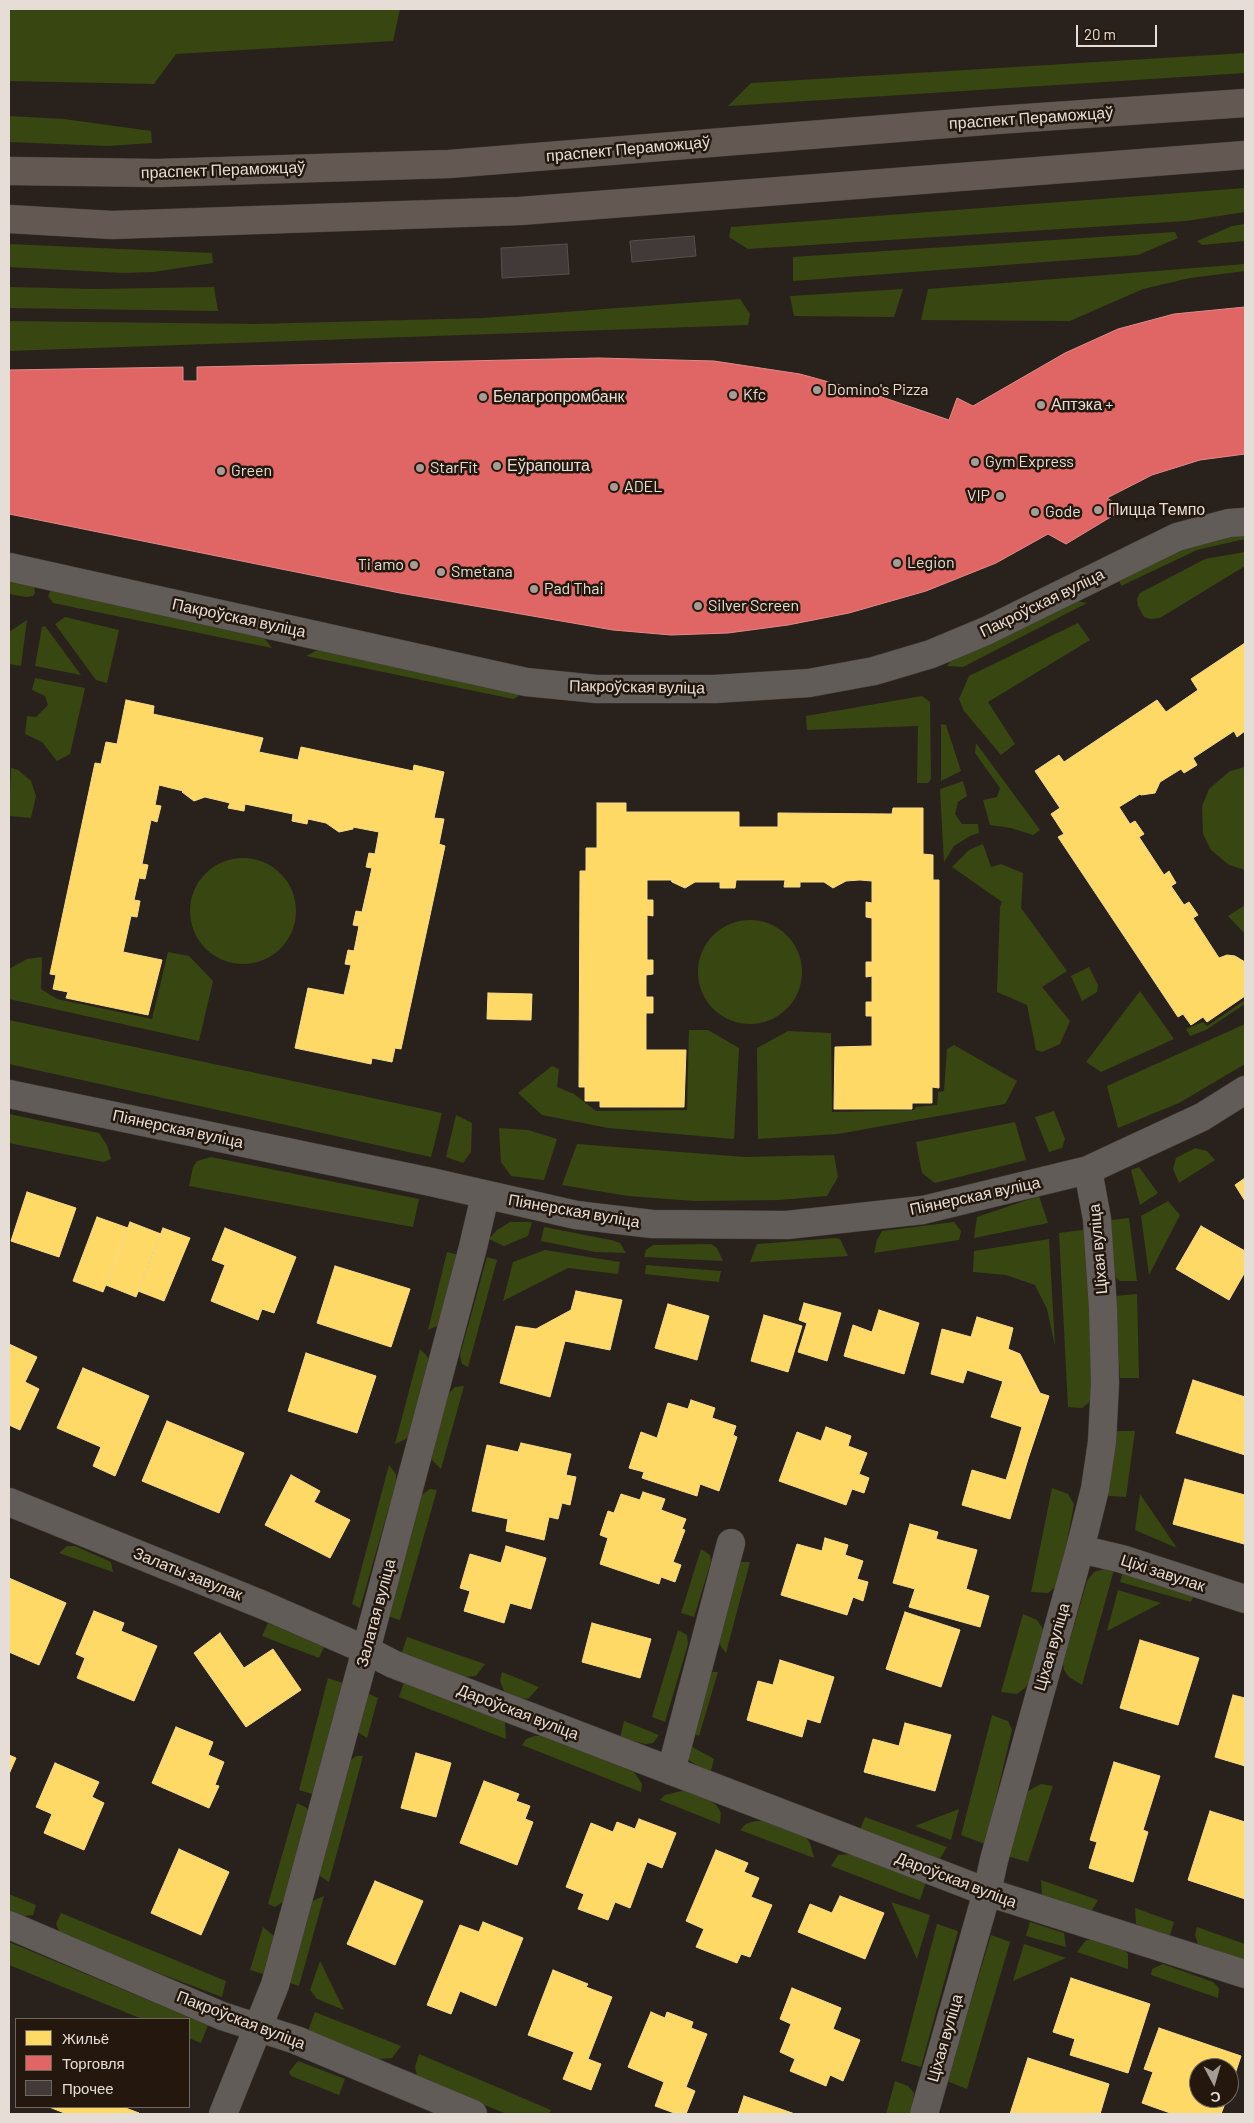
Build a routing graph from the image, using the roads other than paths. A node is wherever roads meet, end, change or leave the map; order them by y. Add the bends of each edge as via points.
1 (1245, 103) edge
2 (1245, 155) edge
3 (9, 171) edge
4 (9, 219) edge
5 (1245, 522) edge
6 (9, 567) edge
7 (1245, 1090) edge
8 (9, 1094) edge
9 (1088, 1170) junction
10 (485, 1196) junction
11 (9, 1502) edge
12 (731, 1543) dead end
13 (1080, 1549) junction
14 (1245, 1599) edge
15 (366, 1650) junction
16 (671, 1771) junction
17 (987, 1892) junction
18 (9, 1925) edge
19 (1245, 1974) edge
20 (259, 2028) junction
21 (223, 2114) edge
22 (473, 2114) edge
23 (924, 2114) edge

1 - 3 main road, праспект Пераможцаў via 449,164 158,173
2 - 4 main road via 520,211 112,225
5 - 6 street, Пакроўская вуліца via 1177,537 986,631 931,654 874,671 809,683 715,689 596,689 526,682
7 - 9 street, Піянерская вуліца via 1202,1117
8 - 10 street, Піянерская вуліца
9 - 10 street, Піянерская вуліца via 924,1210 787,1225 652,1224 576,1215
9 - 13 street, Ціхая вуліца via 1097,1219 1104,1308 1105,1383 1098,1470
10 - 15 street, Залатая вуліца
11 - 15 street, Залаты завулак
12 - 16 street
13 - 14 street, Ціхі завулак via 1122,1559
13 - 17 street, Ціхая вуліца
15 - 16 street, Дароўская вуліца via 393,1664
15 - 20 street, Залатая вуліца via 275,1985
16 - 17 street, Дароўская вуліца
17 - 19 street, Дароўская вуліца
17 - 23 street, Ціхая вуліца
18 - 20 street, Пакроўская вуліца via 222,2016
20 - 21 street, Залатая вуліца
20 - 22 street, Пакроўская вуліца via 296,2040

